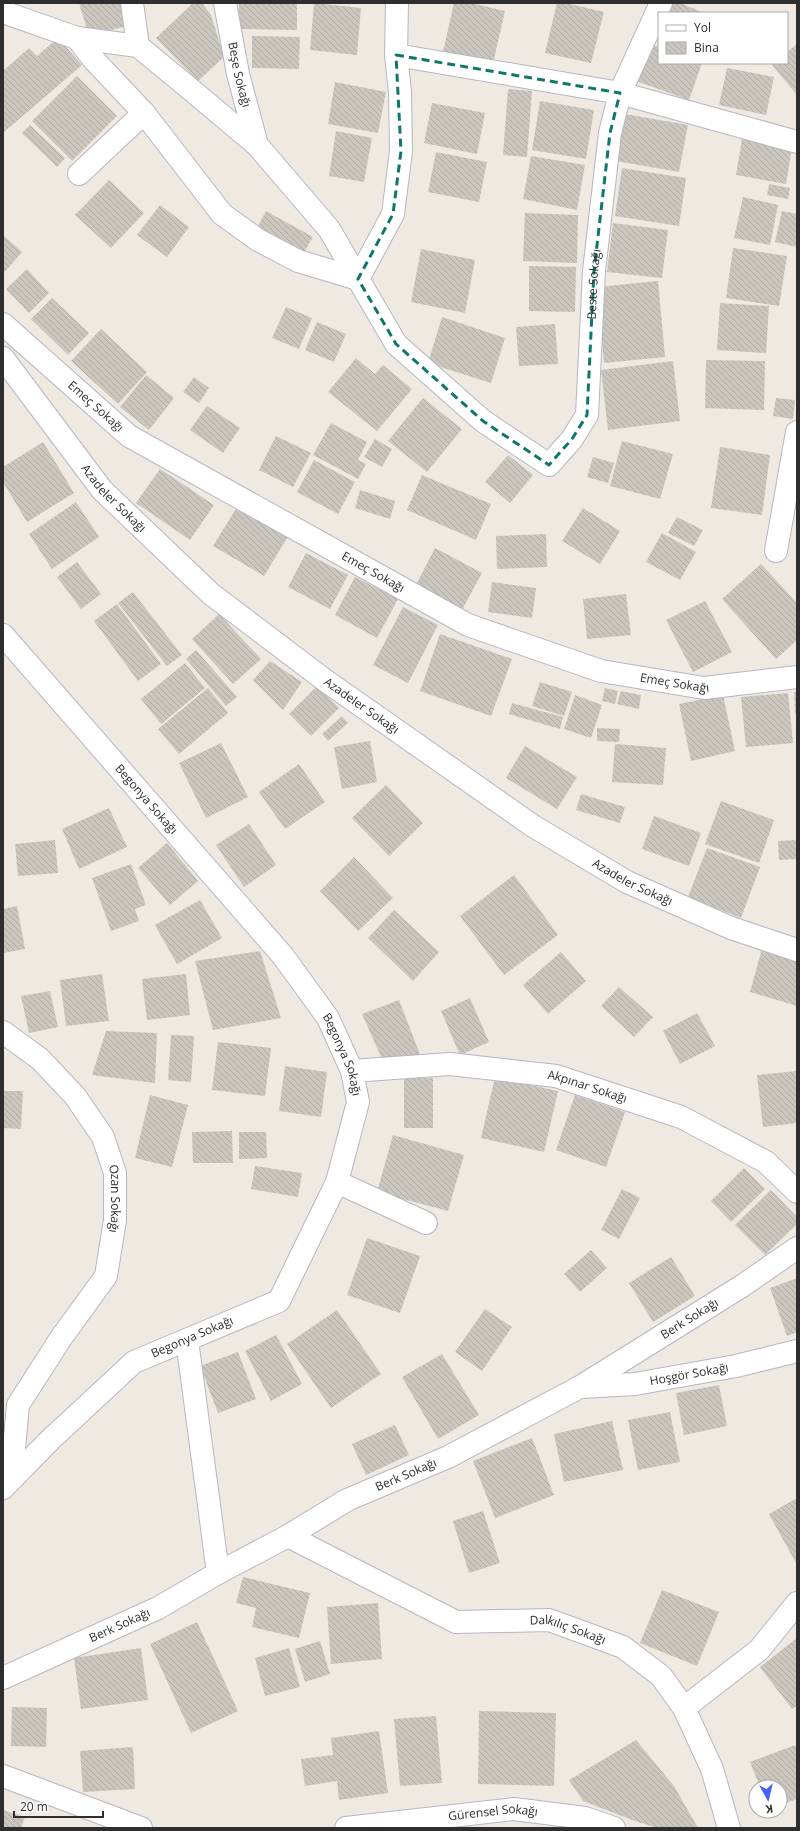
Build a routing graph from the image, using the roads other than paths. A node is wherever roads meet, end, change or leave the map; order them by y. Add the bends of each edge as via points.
1 (132, 3) edge
2 (225, 3) edge
3 (397, 3) edge
4 (661, 3) edge
5 (3, 12) edge
6 (77, 38) junction
7 (138, 46) junction
8 (396, 55) junction
9 (620, 93) junction
10 (144, 113) junction
11 (797, 142) edge
12 (258, 145) junction
13 (79, 174) dead end
14 (358, 279) junction
15 (3, 324) edge
16 (3, 358) edge
17 (797, 432) edge
18 (776, 551) dead end
19 (3, 635) edge
20 (797, 677) edge
21 (797, 950) edge
22 (3, 1032) edge
23 (352, 1071) junction
24 (337, 1182) junction
25 (797, 1192) edge
26 (426, 1223) dead end
27 (797, 1248) edge
28 (187, 1340) junction
29 (797, 1351) edge
30 (580, 1387) junction
31 (8, 1483) edge
32 (288, 1536) junction
33 (218, 1573) junction
34 (797, 1603) edge
35 (3, 1678) edge
36 (684, 1708) junction
37 (3, 1776) edge
38 (141, 1828) edge
39 (346, 1828) edge
40 (614, 1828) edge
41 (728, 1828) edge

1 - 7 street
2 - 12 street, Beşe Sokağı via 238,74
3 - 8 street
4 - 9 street, Beste Sokağı
5 - 6 street
6 - 7 street
6 - 10 street
7 - 12 street
8 - 9 street
8 - 14 street via 400,92 401,151 393,214
9 - 11 street
9 - 14 street, Beste Sokağı via 610,132 594,271 587,415 572,439 549,465 483,421 396,344
10 - 13 street
10 - 14 street via 222,214 258,240 298,261
12 - 14 street via 328,228
15 - 20 street, Emeç Sokağı via 129,436 468,624 601,671 704,688
16 - 21 street, Azadeler Sokağı via 102,490 211,594 326,681 533,826 627,882 731,928
17 - 18 street
19 - 23 street, Begonya Sokağı via 283,956 328,1018
22 - 31 street, Ozan Sokağı via 40,1060 76,1096 103,1137 115,1173 115,1220 106,1276 61,1338 18,1405
23 - 24 street, Begonya Sokağı via 358,1102
23 - 25 street, Akpınar Sokağı via 450,1064 556,1076 681,1117 766,1162
24 - 26 street
24 - 28 street, Begonya Sokağı via 279,1301
27 - 30 street, Berk Sokağı via 742,1286
28 - 31 street, Begonya Sokağı via 134,1362
28 - 33 street
29 - 30 street, Hoşgör Sokağı via 736,1366 635,1384
30 - 32 street, Berk Sokağı via 448,1457 347,1500
32 - 33 street, Berk Sokağı
32 - 36 street, Dalkılıç Sokağı via 456,1622 549,1620 624,1648 661,1676
33 - 35 street, Berk Sokağı via 158,1608
34 - 36 street via 759,1650
36 - 41 street, Dalkılıç Sokağı via 712,1769
37 - 38 street
39 - 40 street, Gürensel Sokağı via 514,1809 585,1818

